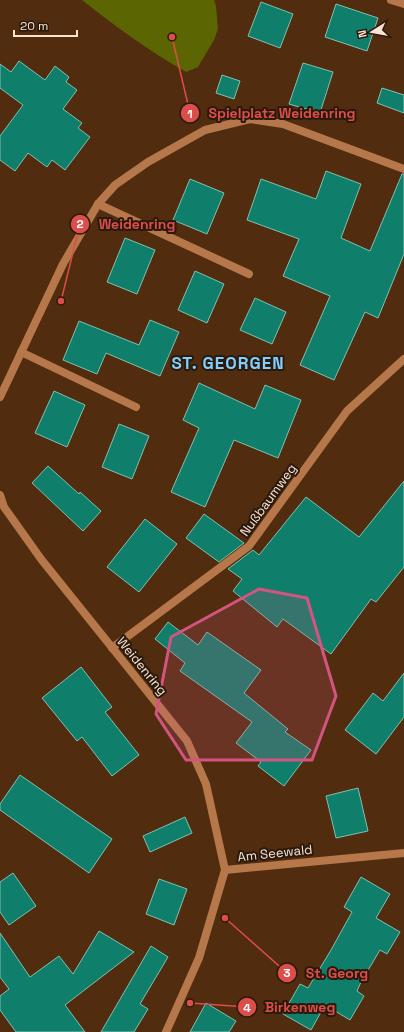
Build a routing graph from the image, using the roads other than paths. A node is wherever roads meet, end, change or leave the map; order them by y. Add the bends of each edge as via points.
1 (391, 0) edge
2 (404, 4) edge
3 (404, 170) edge
4 (98, 204) junction
5 (249, 274) dead end
6 (20, 352) junction
7 (404, 359) edge
8 (0, 397) edge
9 (136, 407) dead end
10 (0, 495) edge
11 (112, 648) junction
12 (404, 853) edge
13 (225, 870) junction
14 (166, 1032) edge

1 - 2 street
3 - 4 street via 283,124 250,120 205,130 148,162 114,185
4 - 5 street
4 - 6 street via 63,264
6 - 8 street
6 - 9 street
7 - 11 street, Nußbaumweg via 347,411 249,546
10 - 11 street, Weidenring via 4,507 41,559
11 - 13 street, Weidenring via 187,741 206,784
12 - 13 street, Am Seewald
13 - 14 street, Am Seewald via 199,958

